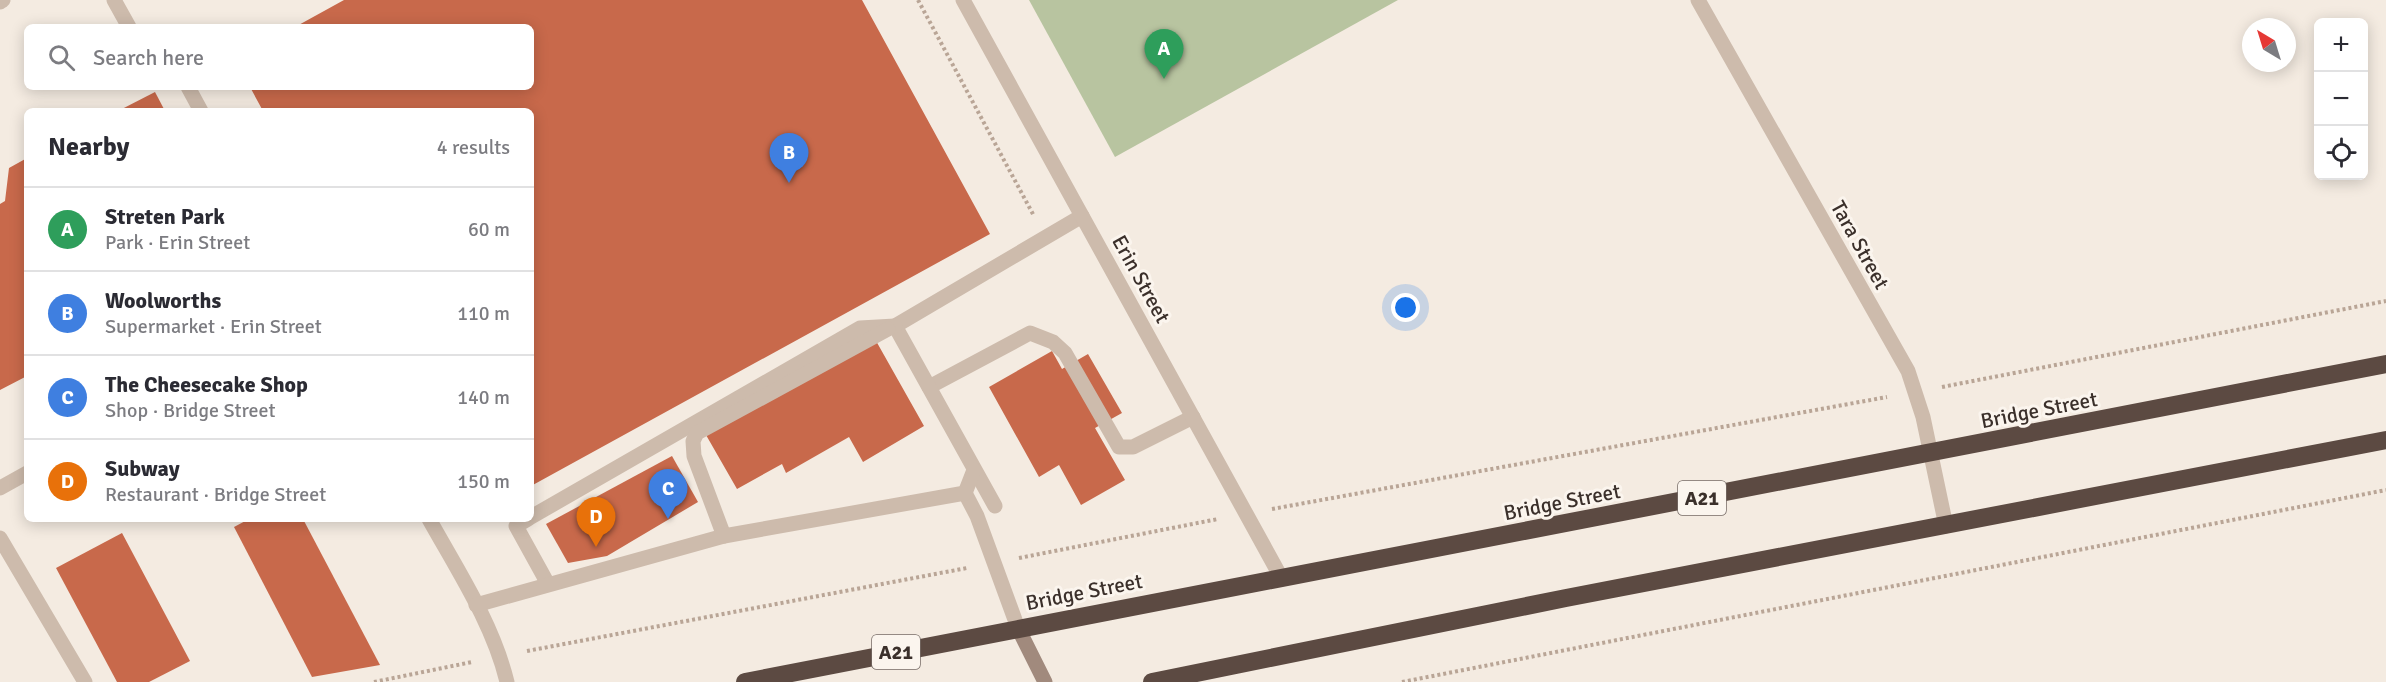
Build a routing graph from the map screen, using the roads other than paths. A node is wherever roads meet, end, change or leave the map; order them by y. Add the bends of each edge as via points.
1 (114, 0) edge
2 (963, 0) edge
3 (1698, 0) edge
4 (127, 24) edge
5 (190, 90) edge
6 (199, 108) edge
7 (1082, 216) junction
8 (895, 326) junction
9 (2386, 364) edge
10 (929, 387) junction
11 (1193, 417) junction
12 (2386, 441) edge
13 (1932, 454) junction
14 (974, 470) junction
15 (24, 475) edge
16 (0, 488) edge
17 (965, 493) junction
18 (994, 506) dead end
19 (534, 516) edge
20 (431, 522) edge
21 (523, 522) edge
22 (1946, 525) junction
23 (724, 536) junction
24 (0, 538) edge
25 (1282, 579) junction
26 (548, 584) junction
27 (476, 605) junction
28 (1018, 628) junction
29 (85, 682) edge
30 (507, 682) edge
31 (745, 682) edge
32 (1045, 682) edge
33 (1152, 682) edge

1 - 4 street
2 - 7 street, Erin Street
3 - 13 street, Tara Street via 1902,361 1916,392
5 - 6 street
7 - 8 street
7 - 11 street, Erin Street
8 - 10 street
8 - 19 street via 860,328
8 - 23 street via 697,433 694,456
9 - 13 highway, Bridge Street / A21
10 - 11 street via 1030,333 1053,342 1065,353 1119,447 1133,447
10 - 14 street
11 - 25 street, Erin Street
12 - 22 highway
13 - 22 street, Tara Street
13 - 25 highway, Bridge Street / A21
14 - 17 street
14 - 18 street
15 - 16 street
17 - 23 street
17 - 28 street
20 - 27 street
21 - 26 street via 516,526
22 - 33 highway
23 - 26 street
24 - 29 street
25 - 28 highway, Bridge Street / A21
26 - 27 street
27 - 30 street via 501,656
28 - 31 highway, Bridge Street / A21
28 - 32 street

